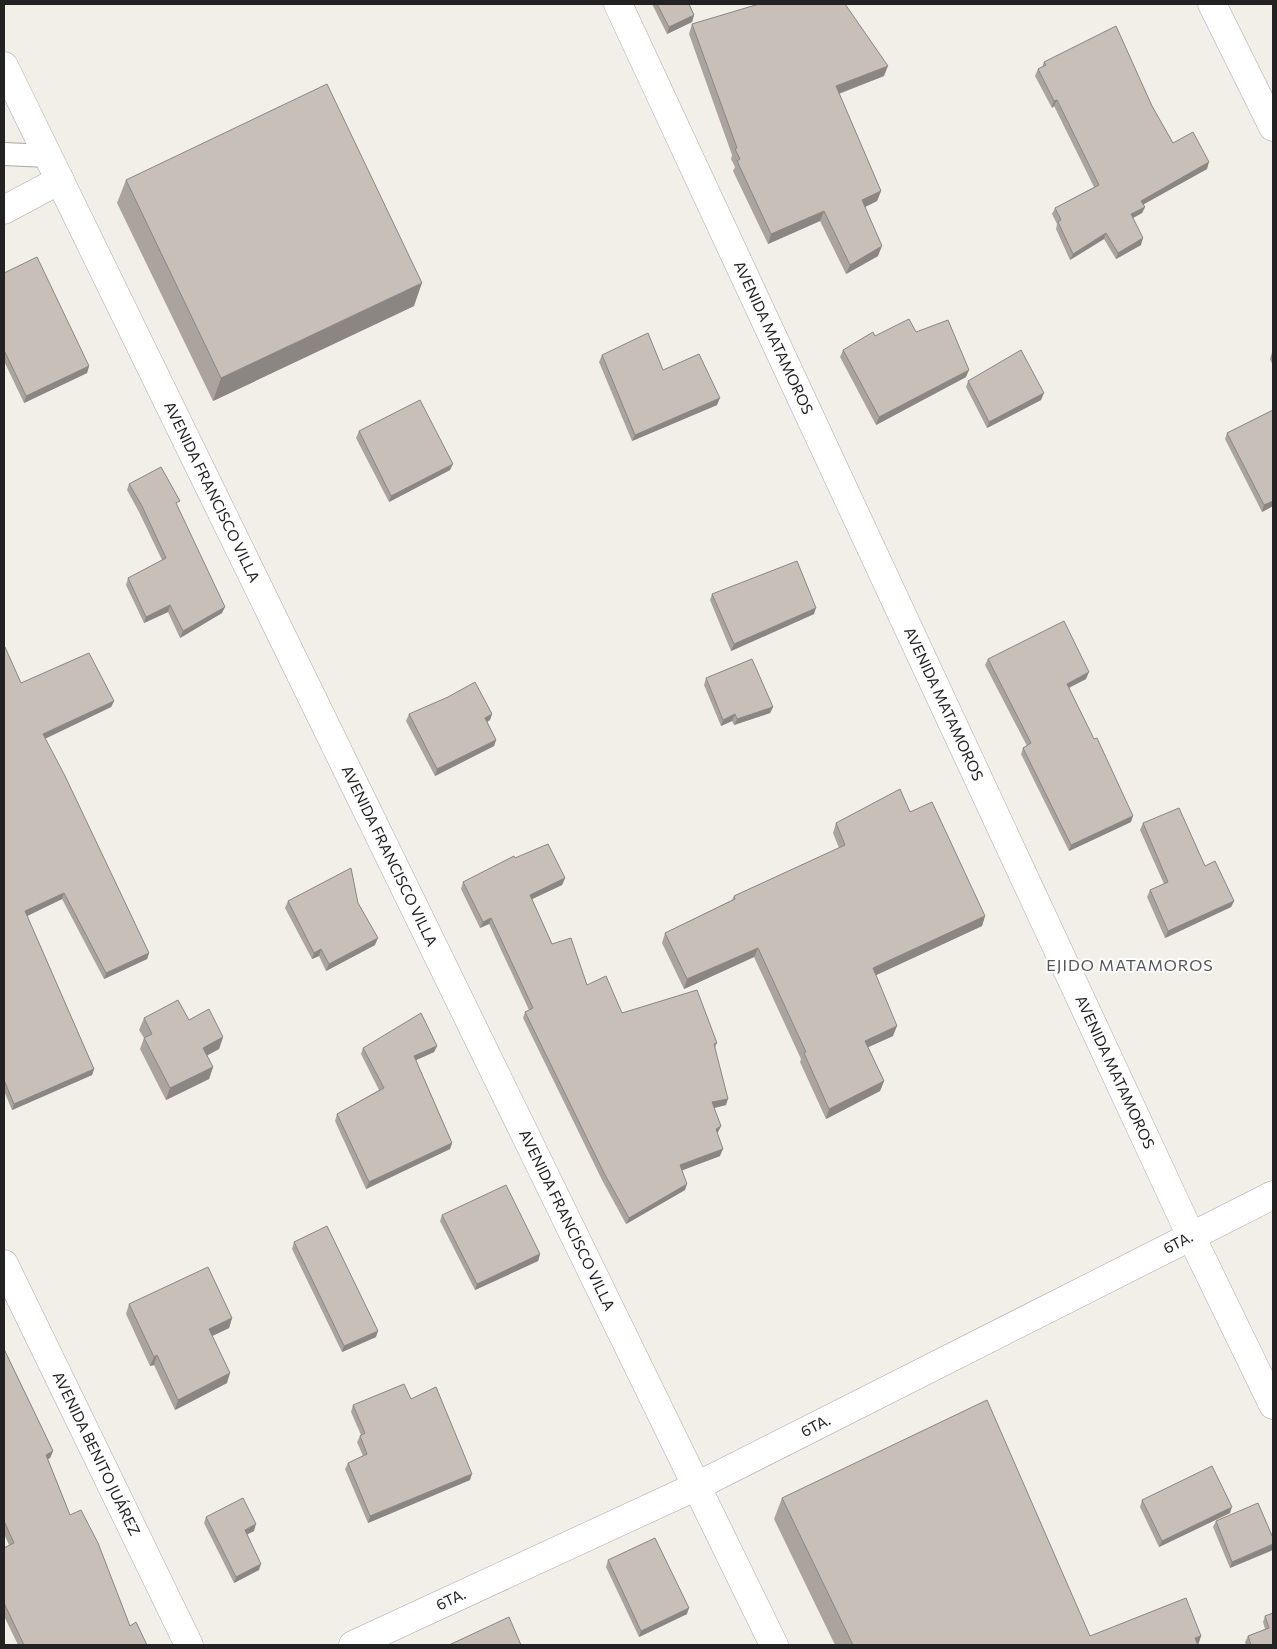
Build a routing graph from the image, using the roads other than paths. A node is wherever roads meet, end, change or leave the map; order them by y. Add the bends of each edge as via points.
1 (618, 4) edge
2 (1212, 4) edge
3 (4, 66) edge
4 (1273, 127) edge
5 (4, 154) edge
6 (48, 156) junction
7 (60, 180) junction
8 (4, 210) edge
9 (1273, 1195) edge
10 (1190, 1236) junction
11 (4, 1264) edge
12 (1273, 1405) edge
13 (696, 1486) junction
14 (189, 1645) edge
15 (353, 1645) edge
16 (774, 1645) edge

1 - 10 street, AVENIDA MATAMOROS
2 - 4 street
3 - 6 street, AVENIDA FRANCISCO VILLA
5 - 6 lane
6 - 7 street, AVENIDA FRANCISCO VILLA
7 - 8 street
7 - 13 street, AVENIDA FRANCISCO VILLA
9 - 10 street, 6TA.
10 - 12 street, AVENIDA MATAMOROS
10 - 13 street, 6TA.
11 - 14 street, AVENIDA BENITO JUÁREZ
13 - 15 street, 6TA.
13 - 16 street, AVENIDA FRANCISCO VILLA

